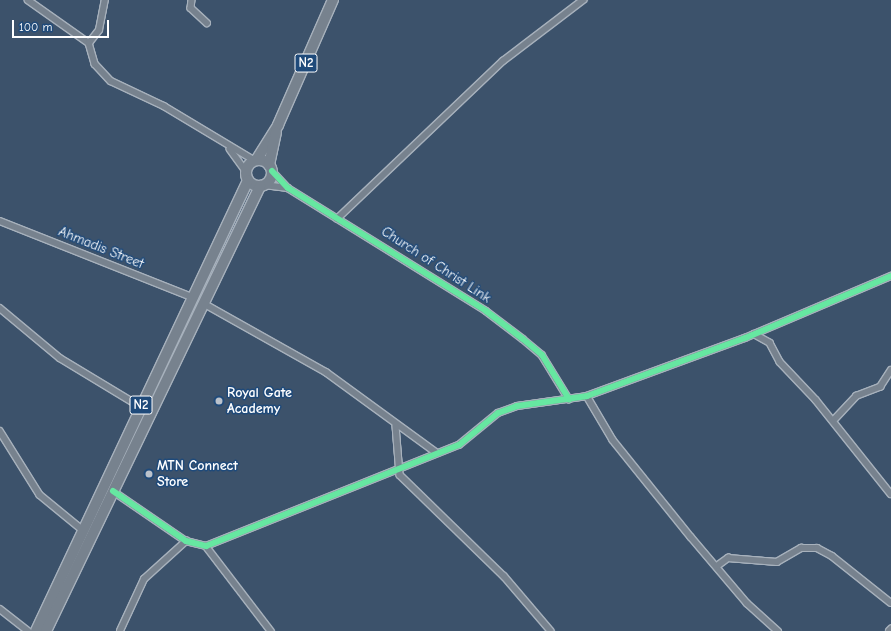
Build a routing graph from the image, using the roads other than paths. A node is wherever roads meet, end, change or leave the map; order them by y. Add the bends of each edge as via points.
1 (28, 0) edge
2 (105, 0) edge
3 (192, 0) edge
4 (334, 0) edge
5 (583, 0) edge
6 (207, 24) dead end
7 (88, 43) junction
8 (278, 125) junction
9 (229, 147) junction
10 (255, 160) junction
11 (270, 168) junction
12 (247, 176) junction
13 (262, 185) junction
14 (288, 188) junction
15 (337, 219) junction
16 (0, 221) edge
17 (891, 276) edge
18 (197, 300) junction
19 (0, 308) edge
20 (754, 334) junction
21 (891, 370) edge
22 (587, 396) junction
23 (569, 399) junction
24 (141, 407) junction
25 (833, 421) junction
26 (396, 426) junction
27 (0, 431) edge
28 (437, 453) junction
29 (399, 470) junction
30 (113, 491) junction
31 (891, 494) edge
32 (84, 531) junction
33 (186, 541) junction
34 (206, 546) junction
35 (717, 566) junction
36 (891, 604) edge
37 (0, 609) edge
38 (28, 631) edge
39 (36, 631) edge
40 (46, 631) edge
41 (120, 631) edge
42 (271, 631) edge
43 (551, 631) edge
44 (778, 631) edge

1 - 7 street
2 - 7 street via 100,30
3 - 6 street via 191,8
4 - 8 highway, N2
5 - 15 street via 503,61
7 - 9 street via 95,64 111,81 164,106
8 - 10 highway, N2
8 - 11 highway, N2
9 - 10 street
9 - 12 street
10 - 11 highway
10 - 12 highway
11 - 13 highway
11 - 14 street, Church of Christ Link
12 - 13 highway
12 - 18 highway, N2
13 - 14 street, Church of Christ Link
13 - 18 highway, N2
14 - 15 street, Church of Christ Link
15 - 23 street, Church of Christ Link via 473,303 523,338 542,355
16 - 18 street, Ahmadis Street
17 - 20 street
18 - 24 highway, N2
18 - 26 street, Ahmadis Street via 326,372 390,417
18 - 30 highway, N2
19 - 24 street via 60,358
20 - 22 street
20 - 25 street via 770,343 780,362
21 - 25 street via 880,388 856,396
22 - 23 street
22 - 35 street via 613,440
23 - 28 street via 510,408 498,413 459,445
24 - 32 highway, N2
25 - 31 street
26 - 28 street, Ahmadis Street
26 - 29 street
27 - 32 street via 40,495
28 - 29 street
29 - 34 street via 352,485 293,514
29 - 43 street via 407,484 504,576
30 - 33 street
30 - 40 highway, N2
32 - 39 highway, N2
33 - 34 street
33 - 41 street via 144,579
34 - 42 street
35 - 36 street via 728,558 777,562 801,548 817,548 832,556
35 - 44 street
37 - 38 street

